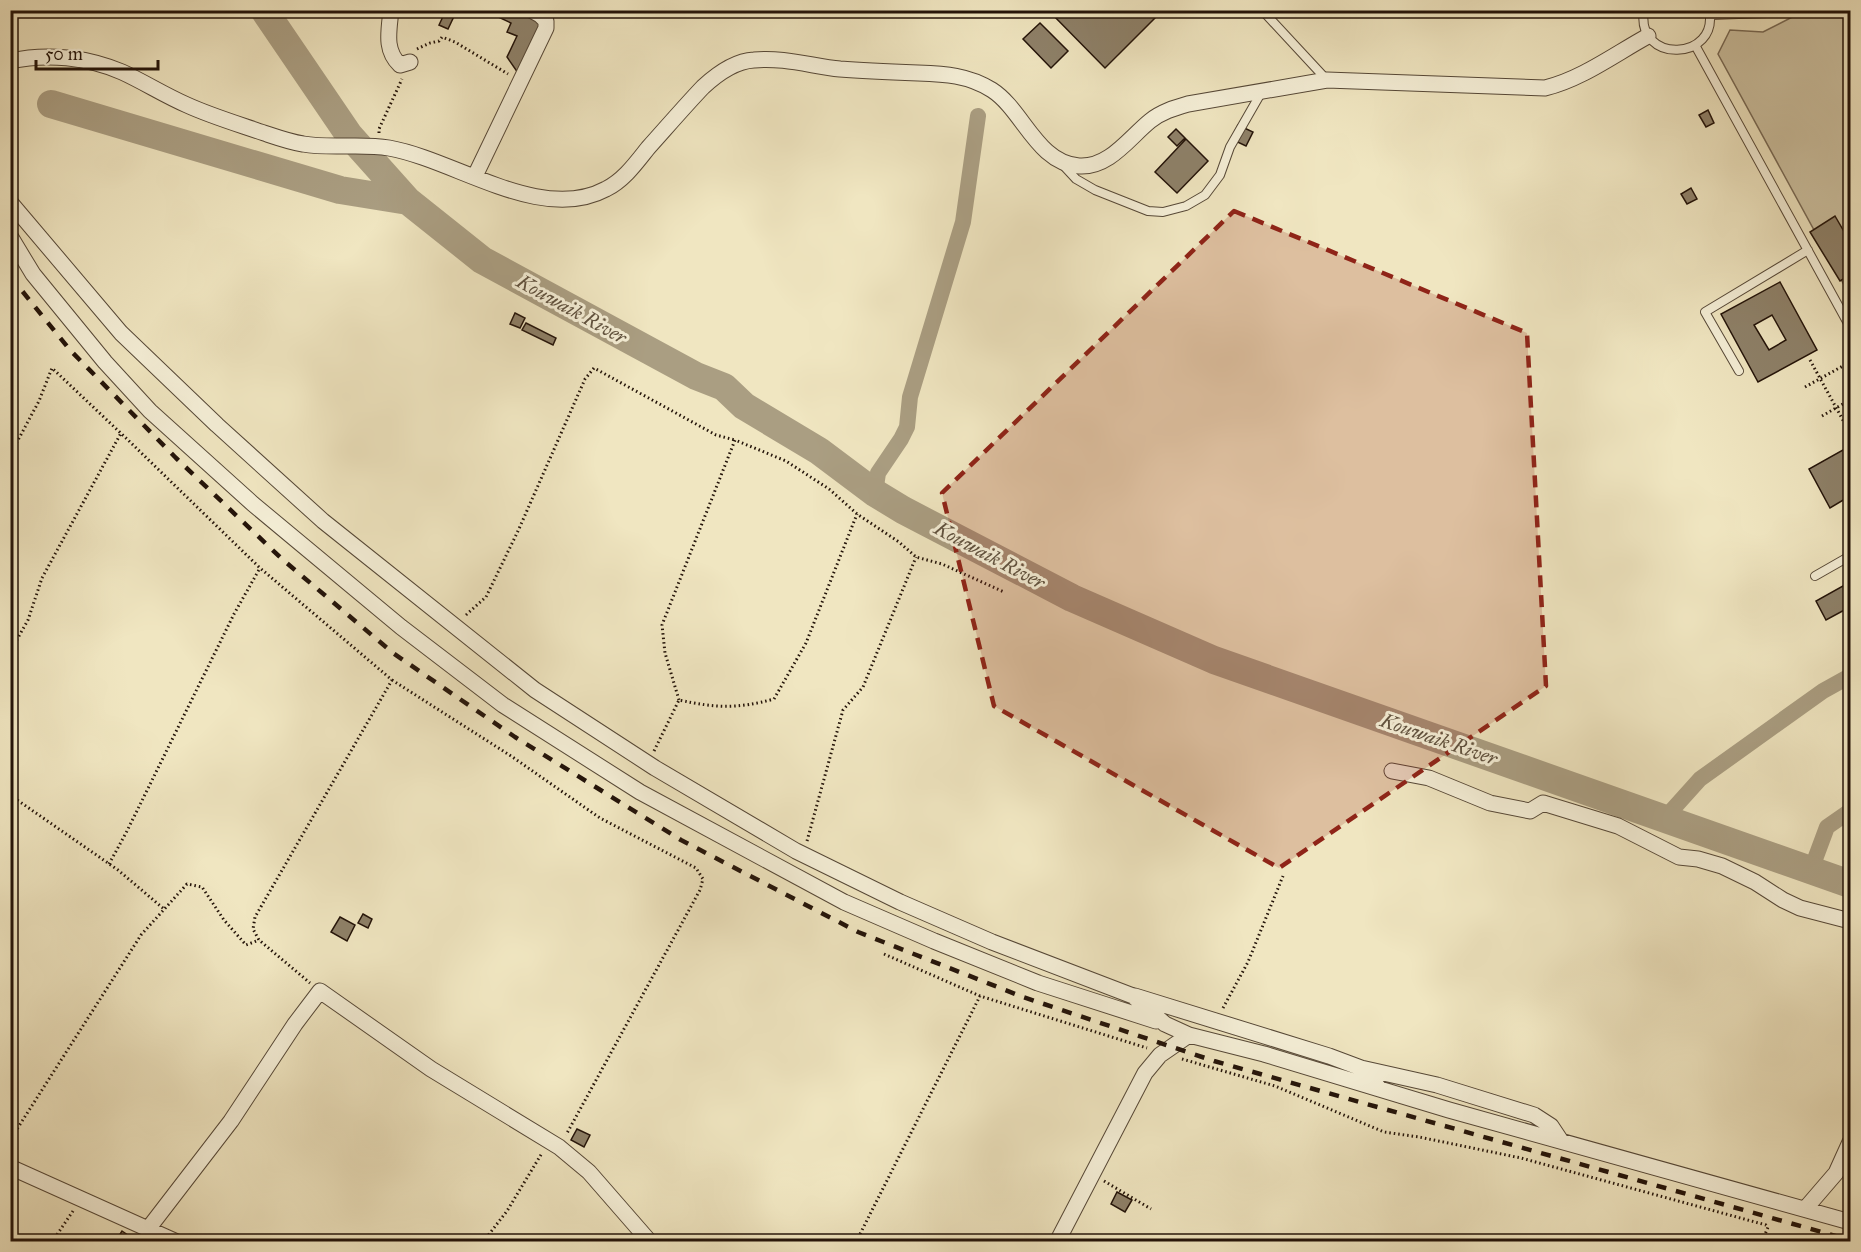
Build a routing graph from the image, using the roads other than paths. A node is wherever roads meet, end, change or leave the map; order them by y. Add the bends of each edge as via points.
1 (391, 10) edge
2 (531, 10) edge
3 (1262, 10) edge
4 (1644, 10) edge
5 (1771, 10) edge
6 (1710, 13) edge
7 (1648, 36) junction
8 (1695, 45) junction
9 (10, 61) edge
10 (410, 62) road end
11 (1327, 80) junction
12 (1262, 91) junction
13 (1056, 158) junction
14 (475, 176) junction
15 (10, 202) edge
16 (10, 236) edge
17 (1808, 250) junction
18 (1851, 327) edge
19 (1739, 371) dead end
20 (1851, 556) edge
21 (1815, 576) dead end
22 (1392, 771) dead end
23 (1851, 921) edge
24 (1132, 996) junction
25 (1165, 1024) junction
26 (1189, 1035) junction
27 (1361, 1068) junction
28 (1379, 1089) junction
29 (1561, 1141) junction
30 (1851, 1142) edge
31 (10, 1167) edge
32 (1805, 1209) junction
33 (1851, 1222) edge
34 (148, 1229) junction
35 (177, 1242) edge
36 (650, 1242) edge
37 (1057, 1242) edge

1 - 10 street via 388,41 393,58 400,65
2 - 14 street via 546,21 546,28
3 - 11 lane
4 - 7 lane
5 - 6 lane
6 - 8 lane via 1709,27
7 - 8 lane via 1664,49 1685,50
7 - 11 street via 1577,76 1545,88
8 - 17 lane
9 - 14 street via 34,56 94,62 187,105 304,145 374,146 420,156
11 - 12 street
12 - 13 street via 1162,113 1113,155 1091,166
12 - 13 lane via 1230,147 1220,175 1205,195 1186,206 1162,212 1126,203 1076,179
13 - 14 street via 1003,99 969,78 754,60 738,63 713,77 623,177 607,189 585,198 553,200 528,196
15 - 24 street via 122,333 217,425 323,521 535,690 648,763 804,855 982,938
16 - 25 street via 33,274 150,411 253,504 401,627 503,705 640,792 844,902 1038,983
17 - 18 lane
17 - 19 lane via 1705,312
20 - 21 lane
22 - 23 street via 1430,778 1490,803 1530,811 1543,803 1618,826 1679,857 1722,866 1800,908
24 - 25 street
24 - 27 street
25 - 26 street
26 - 28 street
26 - 37 street via 1145,1073
27 - 28 street
27 - 29 street via 1437,1085 1534,1115 1551,1126
28 - 29 street
29 - 32 street
30 - 32 street via 1836,1173
31 - 34 street
32 - 33 street
34 - 35 street
34 - 36 street via 231,1121 320,992 431,1069 554,1144 589,1172

